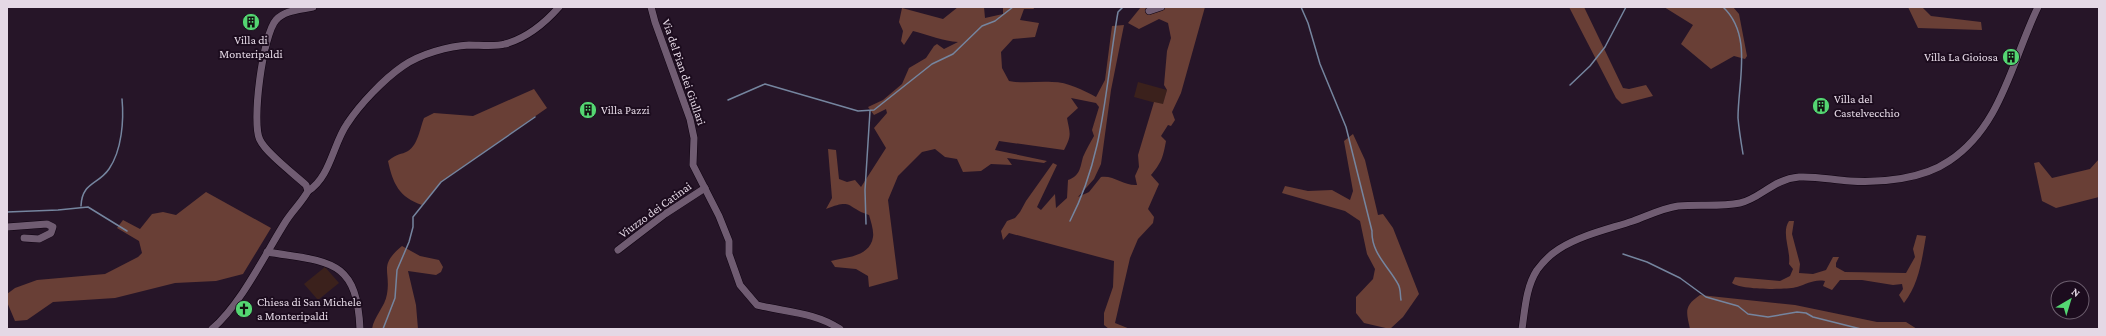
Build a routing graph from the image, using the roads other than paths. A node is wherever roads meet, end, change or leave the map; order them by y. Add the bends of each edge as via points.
1 (313, 7) edge
2 (559, 7) edge
3 (651, 7) edge
4 (1161, 7) edge
5 (2038, 7) edge
6 (1149, 11) dead end
7 (705, 188) junction
8 (308, 191) junction
9 (7, 227) edge
10 (24, 238) dead end
11 (618, 250) dead end
12 (267, 252) junction
13 (212, 329) edge
14 (360, 329) edge
15 (840, 329) edge
16 (1522, 329) edge

1 - 8 street via 284,13 274,22 266,43 260,73 258,113 260,141 306,184
2 - 8 street via 541,26 515,41 504,45 465,45 427,54 405,64 383,82 347,124 330,162 314,187
3 - 7 street, Via del Pian dei Giullari via 690,119 694,138 693,165
4 - 6 street
5 - 16 street via 1991,118 1965,150 1948,162 1925,173 1900,178 1852,182 1790,179 1777,182 1745,202 1721,206 1676,206 1576,240 1555,252 1538,269 1529,287
7 - 11 street, Viuzzo dei Catinai
7 - 15 street, Via del Pian dei Giullari via 727,236 729,254 740,285 750,299 757,306 809,315 823,319
8 - 12 street
9 - 10 street via 47,224 53,227 51,233 39,239
12 - 13 street via 243,290
12 - 14 street via 325,262 338,268 348,278 354,290

